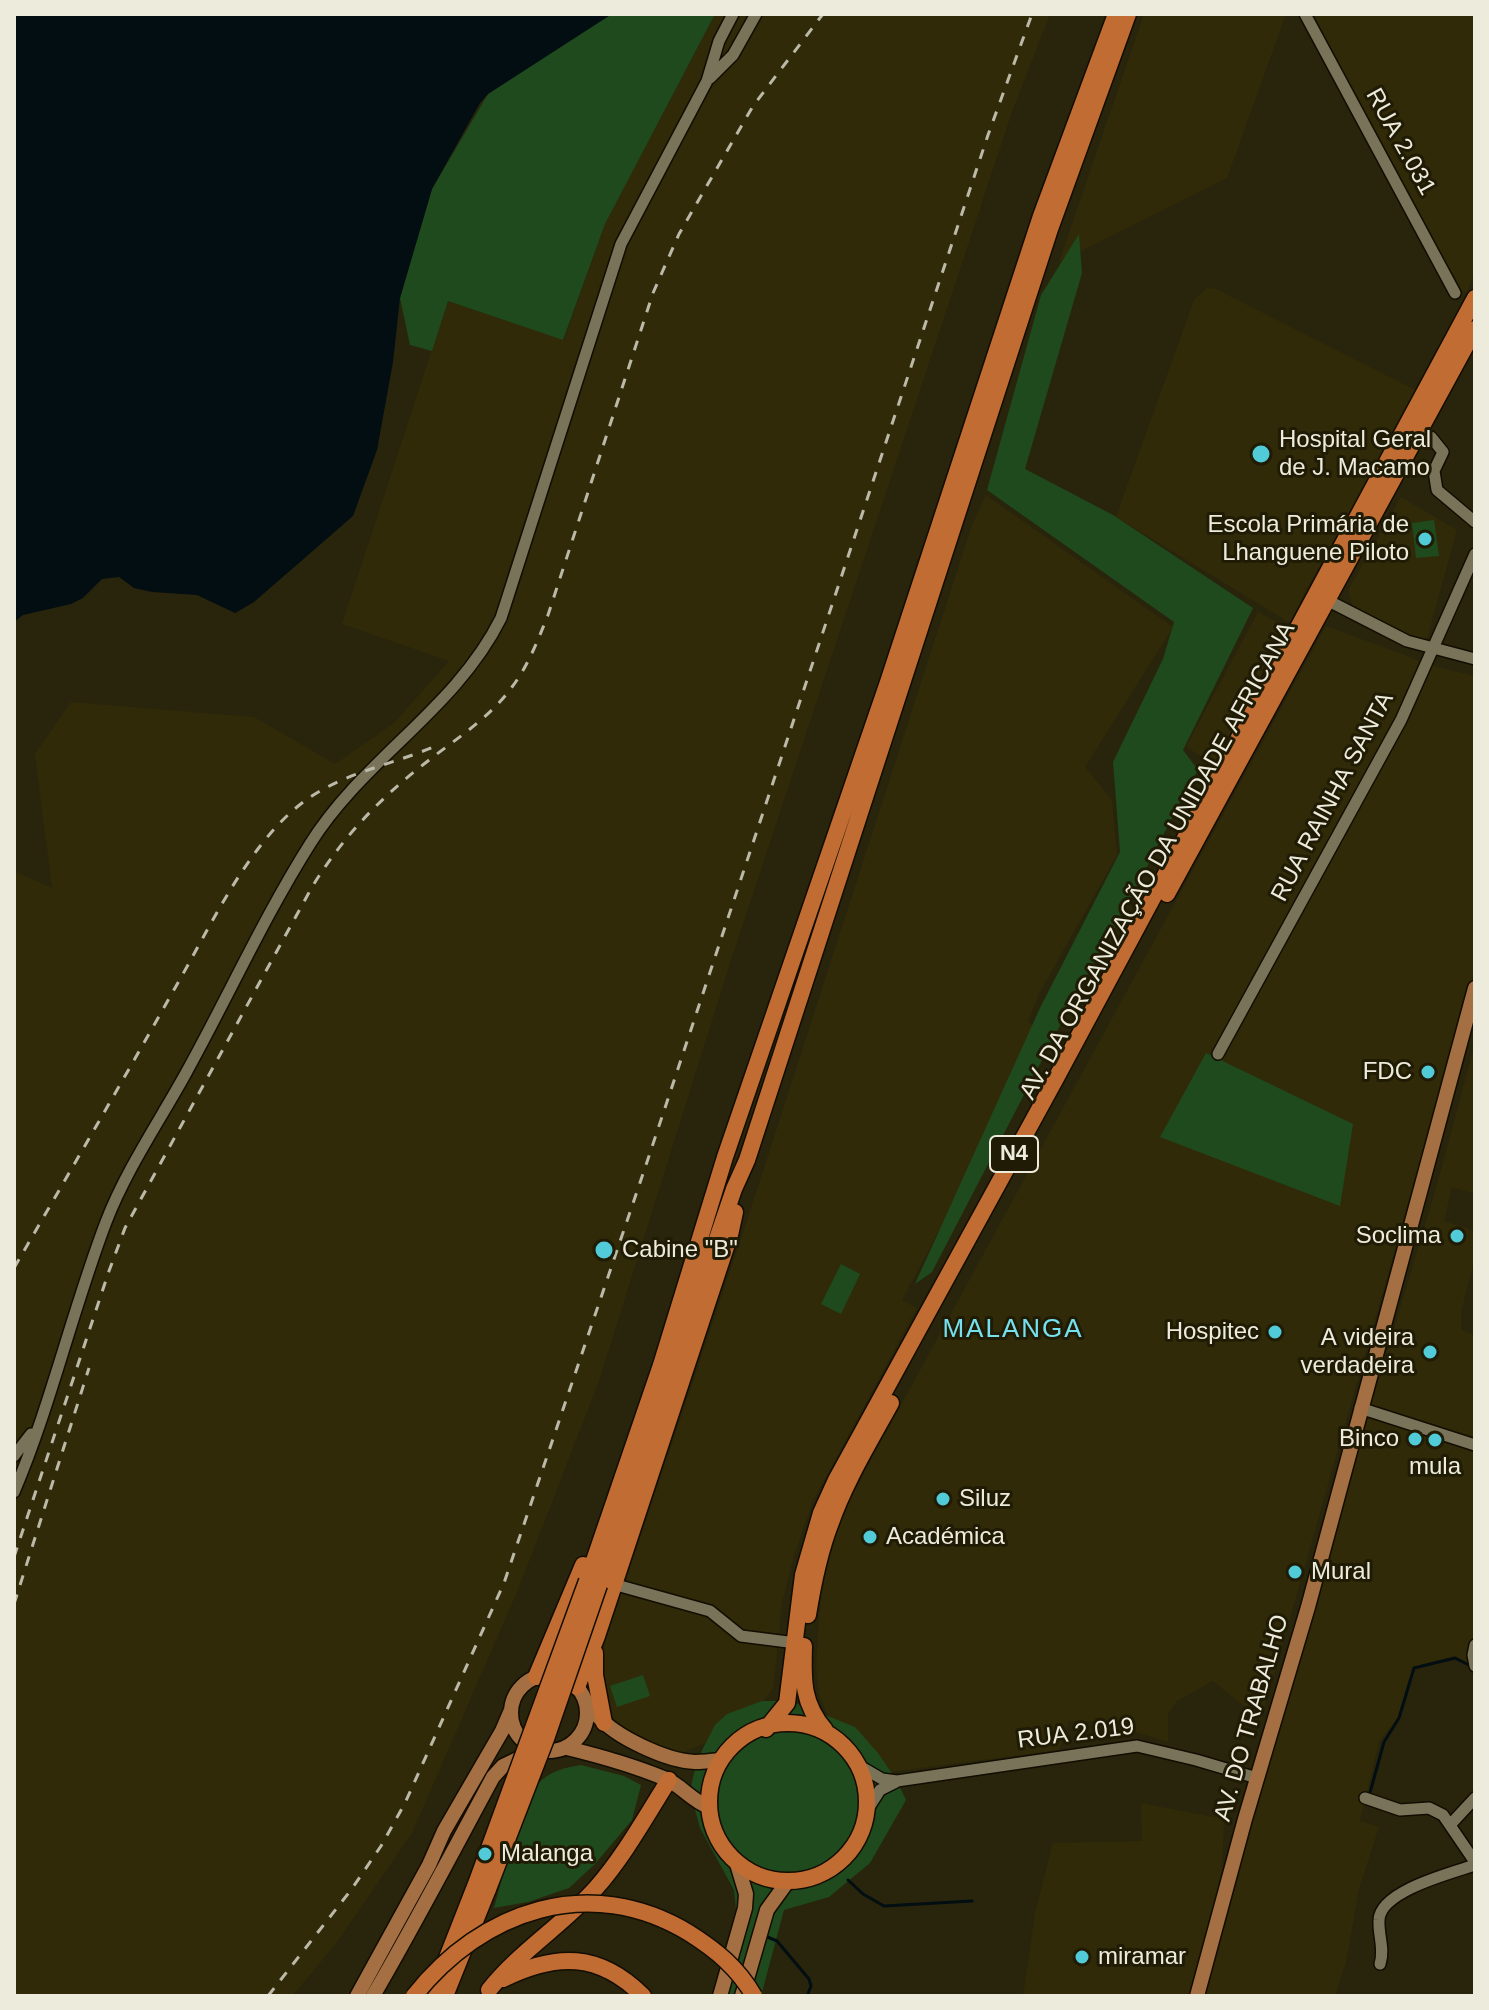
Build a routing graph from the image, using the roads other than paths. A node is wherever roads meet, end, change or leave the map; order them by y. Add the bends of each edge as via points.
1 (733, 14) edge
2 (756, 14) edge
3 (1116, 14) edge
4 (1130, 14) edge
5 (1305, 14) edge
6 (707, 81) junction
7 (1455, 293) dead end
8 (1475, 298) edge
9 (1475, 329) edge
10 (1431, 437) dead end
11 (1475, 522) edge
12 (1475, 554) edge
13 (1322, 598) junction
14 (1434, 650) junction
15 (1475, 659) edge
16 (1475, 988) edge
17 (1218, 1054) dead end
18 (725, 1157) junction
19 (1360, 1408) junction
20 (39, 1423) junction
21 (1475, 1445) edge
22 (14, 1456) edge
23 (14, 1492) edge
24 (600, 1583) junction
25 (597, 1636) junction
26 (796, 1643) junction
27 (1475, 1645) edge
28 (1475, 1666) edge
29 (536, 1677) junction
30 (580, 1693) junction
31 (511, 1710) junction
32 (604, 1723) junction
33 (766, 1729) junction
34 (825, 1730) junction
35 (567, 1748) junction
36 (537, 1749) junction
37 (721, 1760) junction
38 (858, 1765) junction
39 (1257, 1778) junction
40 (669, 1780) junction
41 (897, 1781) junction
42 (1365, 1798) dead end
43 (1474, 1801) edge
44 (709, 1807) junction
45 (866, 1812) junction
46 (1450, 1825) junction
47 (737, 1864) junction
48 (1475, 1864) edge
49 (788, 1881) junction
50 (482, 1887) junction
51 (1380, 1964) dead end
52 (486, 1993) edge
53 (357, 1996) edge
54 (373, 1996) edge
55 (414, 1996) edge
56 (432, 1996) edge
57 (445, 1996) edge
58 (643, 1996) edge
59 (720, 1996) edge
60 (742, 1996) edge
61 (754, 1996) edge
62 (1197, 1996) edge

1 - 6 street
2 - 6 street via 733,55
3 - 18 highway via 1041,216
4 - 24 highway via 1045,244 747,1160
5 - 7 street, RUA 2.031
6 - 20 street via 621,244 495,630 460,683 325,821 295,869 111,1209
8 - 13 highway, N4 via 1327,572
9 - 13 highway, AV. DA ORGANIZAÇÃO DA UNIDADE AFRICANA / N4
10 - 11 street via 1443,452 1434,471 1437,490
12 - 14 street, RUA RAINHA SANTA
13 - 14 street
13 - 26 highway, AV. DA ORGANIZAÇÃO DA UNIDADE AFRICANA / N4 via 836,1480 803,1575
13 - 34 highway, AV. DA ORGANIZAÇÃO DA UNIDADE AFRICANA / N4 via 851,1476 813,1584 804,1647 810,1713
14 - 15 street
14 - 17 street, RUA RAINHA SANTA
16 - 19 main road, AV. DO TRABALHO
18 - 24 highway
18 - 29 highway via 680,1270 583,1566
19 - 21 street
19 - 39 main road, AV. DO TRABALHO
20 - 22 street
20 - 23 street
24 - 25 highway
24 - 26 street via 710,1611 741,1636
24 - 50 highway, bridge
25 - 30 highway
25 - 32 highway via 594,1667
26 - 33 highway, AV. DA ORGANIZAÇÃO DA UNIDADE AFRICANA / N4 via 787,1703
27 - 28 street
29 - 30 main road via 553,1675
29 - 31 main road via 521,1687
30 - 32 main road
30 - 35 main road via 587,1713 584,1726
31 - 36 main road via 517,1734
31 - 53 main road
32 - 37 main road via 618,1735 684,1760
33 - 34 highway via 803,1724
33 - 37 highway
34 - 38 highway
35 - 36 main road
35 - 40 main road
36 - 54 main road via 493,1777
37 - 44 highway via 713,1773
38 - 41 street
38 - 45 highway via 866,1787
39 - 41 street, RUA 2.019 via 1137,1746
39 - 62 main road, AV. DO TRABALHO
40 - 44 main road
40 - 52 highway via 595,1889
41 - 45 street via 880,1790
42 - 46 street via 1400,1810 1435,1810
43 - 46 street
44 - 47 highway via 710,1826
45 - 49 highway via 850,1852 805,1880
46 - 48 street
47 - 49 highway
47 - 59 main road via 745,1908
48 - 51 street via 1388,1901 1378,1921
49 - 60 main road via 767,1910
50 - 56 highway
50 - 57 highway
52 - 58 highway via 533,1965 566,1959 599,1966
55 - 61 highway, bridge via 453,1953 493,1926 537,1911 586,1904 671,1922 738,1971

